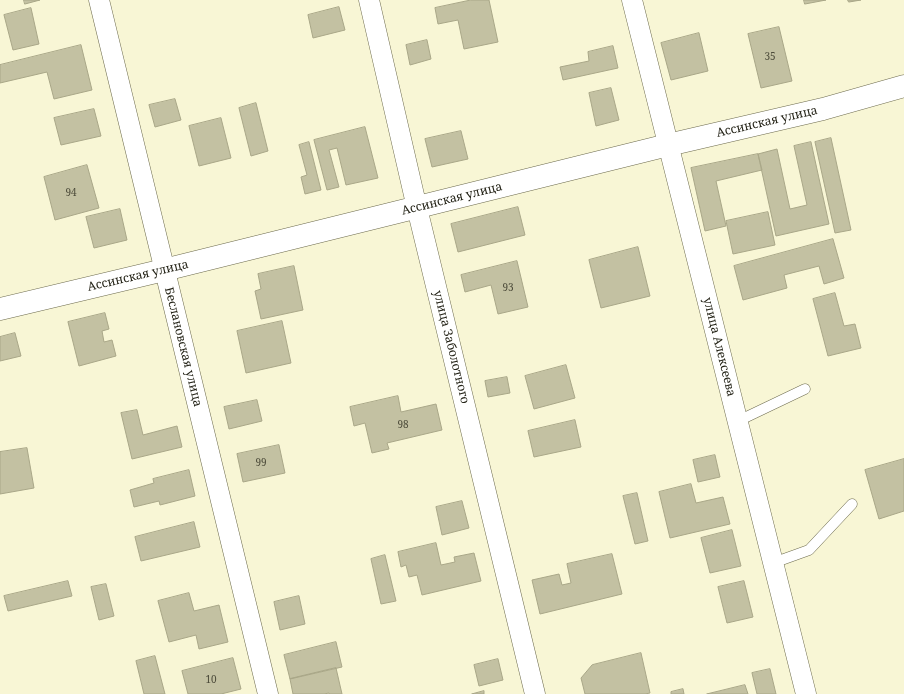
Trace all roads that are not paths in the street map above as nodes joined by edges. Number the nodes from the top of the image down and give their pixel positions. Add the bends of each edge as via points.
1 (99, 0) edge
2 (369, 0) edge
3 (632, 0) edge
4 (904, 86) edge
5 (668, 145) junction
6 (417, 208) junction
7 (164, 270) junction
8 (0, 309) edge
9 (805, 389) dead end
10 (738, 421) junction
11 (852, 504) dead end
12 (773, 563) junction
13 (268, 694) edge
14 (535, 694) edge
15 (806, 694) edge

1 - 7 street, Беслановская улица
2 - 6 street, улица Заболотного
3 - 5 street, улица Алексеева
4 - 5 street, Ассинская улица via 823,109
5 - 6 street, Ассинская улица
5 - 10 street, улица Алексеева
6 - 7 street, Ассинская улица
6 - 14 street, улица Заболотного
7 - 8 street, Ассинская улица
7 - 13 street, Беслановская улица
9 - 10 lane
10 - 12 street, улица Алексеева
11 - 12 lane via 809,550
12 - 15 street, улица Алексеева

